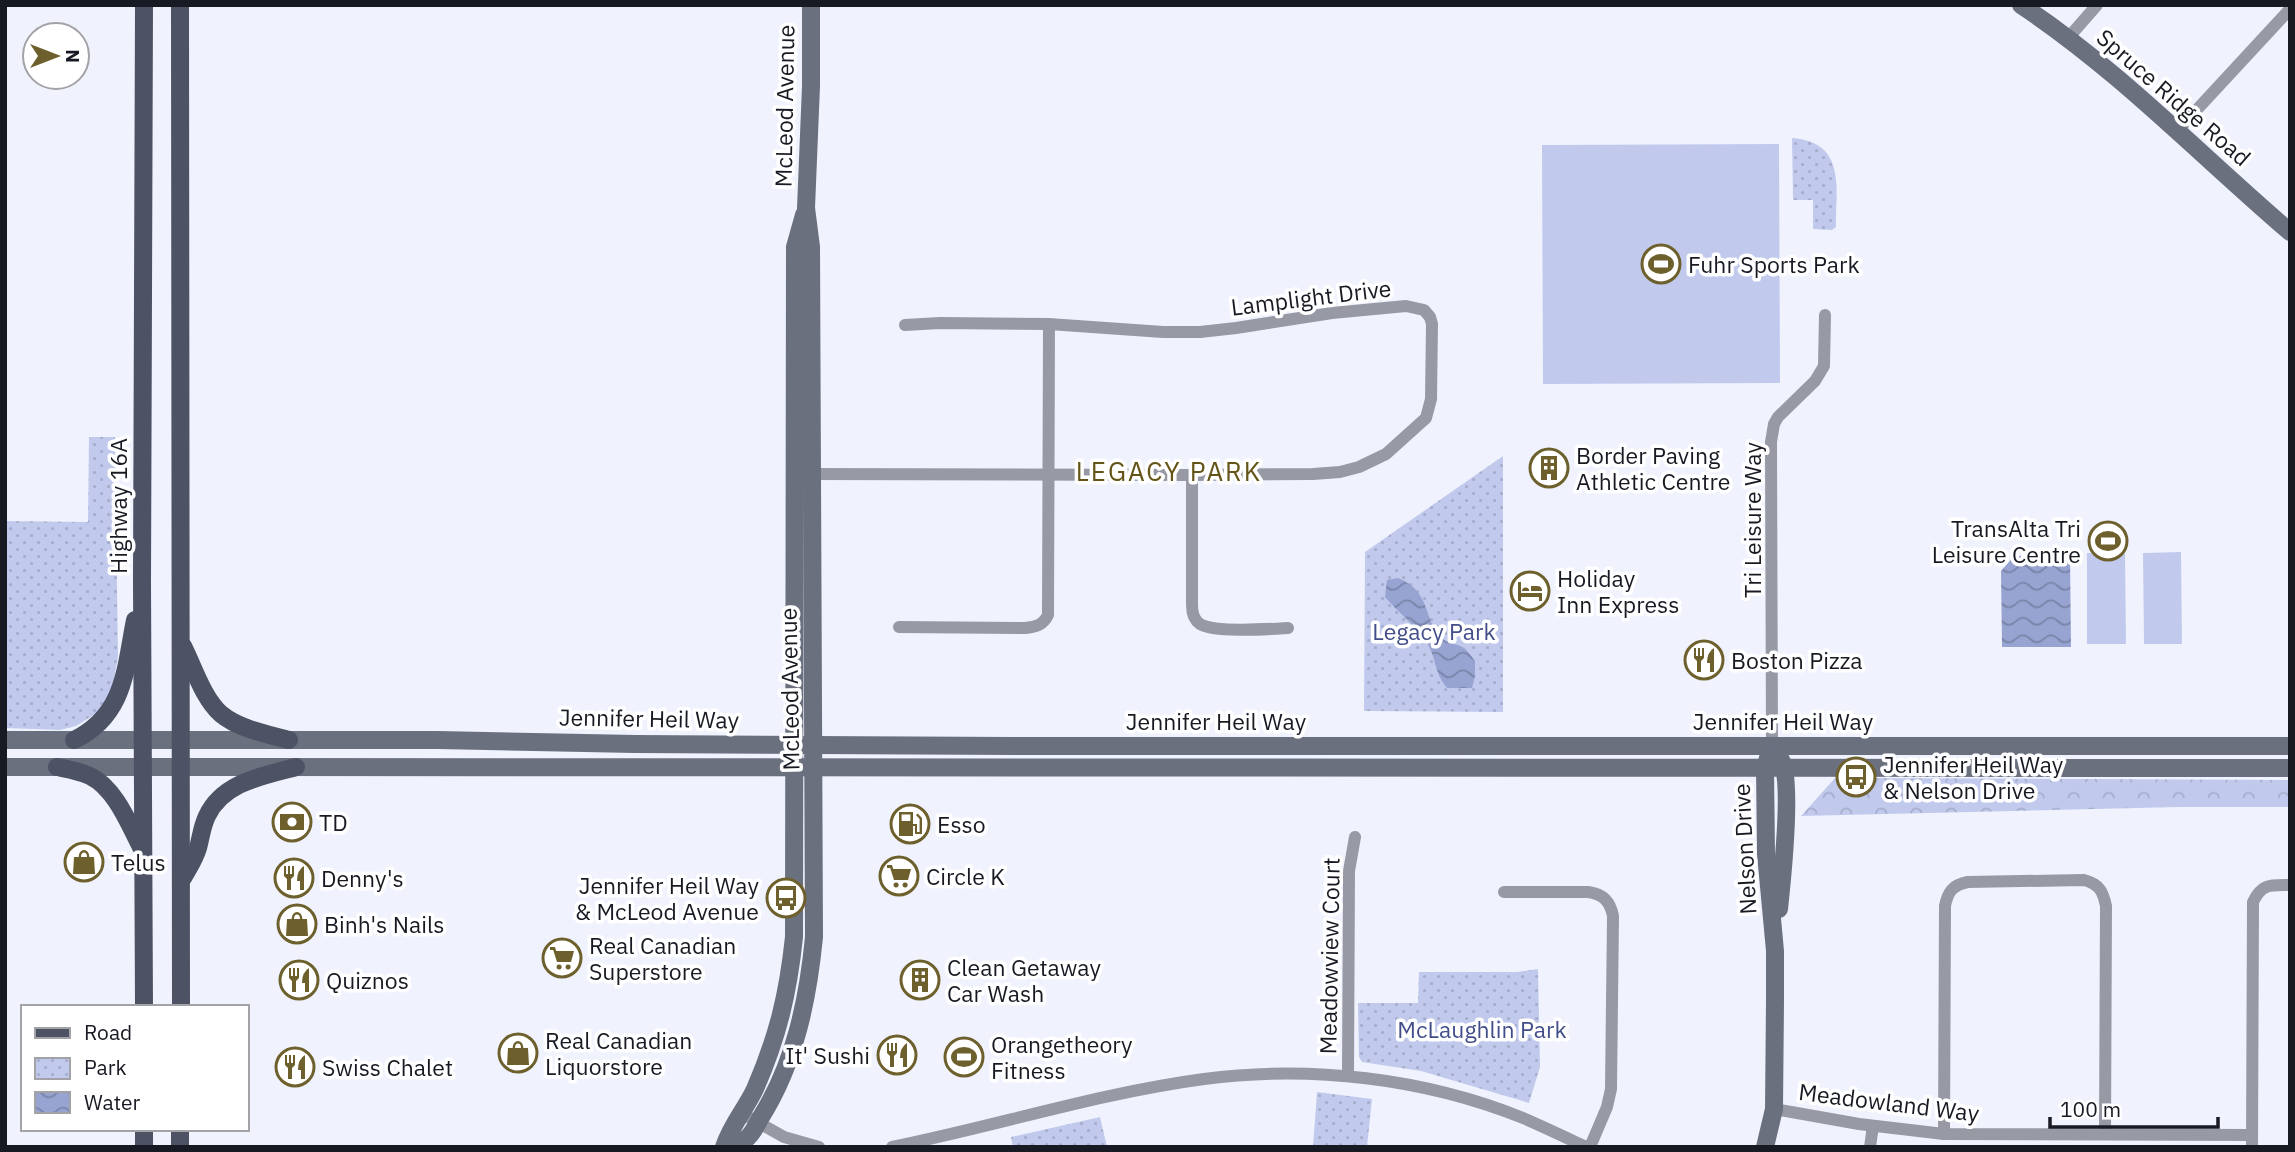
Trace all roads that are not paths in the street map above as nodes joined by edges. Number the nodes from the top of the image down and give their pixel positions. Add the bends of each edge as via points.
1 (144, 5) edge
2 (180, 5) edge
3 (811, 5) edge
4 (2021, 5) edge
5 (2097, 5) edge
6 (2290, 9) edge
7 (2069, 37) junction
8 (2178, 130) junction
9 (2289, 229) edge
10 (1825, 314) dead end
11 (1049, 324) junction
12 (905, 325) dead end
13 (803, 474) junction
14 (1050, 475) junction
15 (1192, 475) junction
16 (142, 583) junction
17 (900, 627) dead end
18 (1288, 628) dead end
19 (181, 643) junction
20 (5, 740) edge
21 (74, 740) junction
22 (142, 740) junction
23 (181, 740) junction
24 (289, 740) junction
25 (804, 745) junction
26 (1772, 745) junction
27 (2290, 746) edge
28 (5, 767) edge
29 (57, 767) junction
30 (143, 767) junction
31 (296, 767) junction
32 (793, 767) junction
33 (815, 767) junction
34 (1785, 767) junction
35 (181, 768) junction
36 (1765, 768) junction
37 (2290, 768) edge
38 (1354, 837) dead end
39 (144, 853) junction
40 (181, 881) junction
41 (2290, 885) edge
42 (1504, 892) dead end
43 (1775, 951) junction
44 (144, 1005) edge
45 (181, 1005) edge
46 (1348, 1076) junction
47 (1774, 1109) junction
48 (741, 1113) junction
49 (757, 1124) junction
50 (1873, 1126) junction
51 (1944, 1134) junction
52 (2105, 1134) junction
53 (2252, 1141) edge
54 (724, 1147) edge
55 (732, 1147) edge
56 (820, 1147) edge
57 (892, 1147) edge
58 (1588, 1147) edge
59 (1765, 1147) edge
60 (1870, 1147) edge

1 - 16 main road, Highway 16A
2 - 19 main road
3 - 13 main road, McLeod Avenue via 806,208 795,247
4 - 7 main road, Spruce Ridge Road
5 - 7 street
6 - 8 street
7 - 8 main road, Spruce Ridge Road
8 - 9 main road, Spruce Ridge Road
10 - 26 street, Tri Leisure Way via 1824,366 1779,416 1771,442
11 - 12 street, Lamplight Drive
11 - 14 street
11 - 15 street, Lamplight Drive via 1200,332 1374,308 1417,307 1430,317 1429,410 1386,454 1340,472
13 - 14 street, Lamplight Drive
13 - 25 main road, McLeod Avenue
14 - 15 street, Lamplight Drive
14 - 17 street via 1049,610 1045,622 1025,628
15 - 18 street via 1192,614 1198,623 1216,629
16 - 21 main road via 116,701 99,725
16 - 22 main road, Highway 16A
19 - 23 main road
19 - 24 main road via 221,714
20 - 21 main road, Jennifer Heil Way
21 - 22 main road, Jennifer Heil Way
22 - 23 main road, Jennifer Heil Way
22 - 30 main road, Highway 16A
23 - 24 main road, Jennifer Heil Way
23 - 35 main road
24 - 25 main road, Jennifer Heil Way
25 - 26 main road, Jennifer Heil Way
25 - 32 main road, McLeod Avenue
25 - 33 main road, McLeod Avenue
26 - 27 main road, Jennifer Heil Way
26 - 34 main road
26 - 36 main road, Nelson Drive
28 - 29 main road, Jennifer Heil Way
29 - 30 main road, Jennifer Heil Way
29 - 39 main road via 90,776 104,787
30 - 35 main road, Jennifer Heil Way
30 - 39 main road, Highway 16A
31 - 32 main road, Jennifer Heil Way
31 - 35 main road, Jennifer Heil Way
31 - 40 main road via 241,782 223,795 208,813 197,852
32 - 33 main road, Jennifer Heil Way
32 - 48 main road, McLeod Avenue via 794,937 789,986 766,1064
33 - 36 main road, Jennifer Heil Way
33 - 49 main road, McLeod Avenue via 810,979 784,1072
34 - 36 main road, Jennifer Heil Way
34 - 37 main road, Jennifer Heil Way
34 - 43 main road, Nelson Drive via 1785,848
35 - 40 main road
36 - 43 main road, Nelson Drive via 1766,854
38 - 46 street, Meadowview Court via 1349,871
39 - 44 main road, Highway 16A
40 - 45 main road
41 - 53 street, Meadowland Way via 2267,886 2253,902
42 - 58 street via 1588,892 1605,898 1611,906 1612,1073 1607,1107
43 - 47 main road, Nelson Drive
46 - 57 street via 1262,1074 1204,1079
46 - 58 street via 1469,1100
47 - 50 street, Meadowland Way
47 - 59 main road, Nelson Drive
48 - 49 street
48 - 54 main road, McLeod Avenue
49 - 55 main road, McLeod Avenue via 747,1139
49 - 56 street
50 - 51 street, Meadowland Way
50 - 60 street
51 - 52 street, Meadowland Way
51 - 52 street via 1947,896 1952,887 1968,882 2084,880 2099,887 2106,906
52 - 53 street, Meadowland Way

